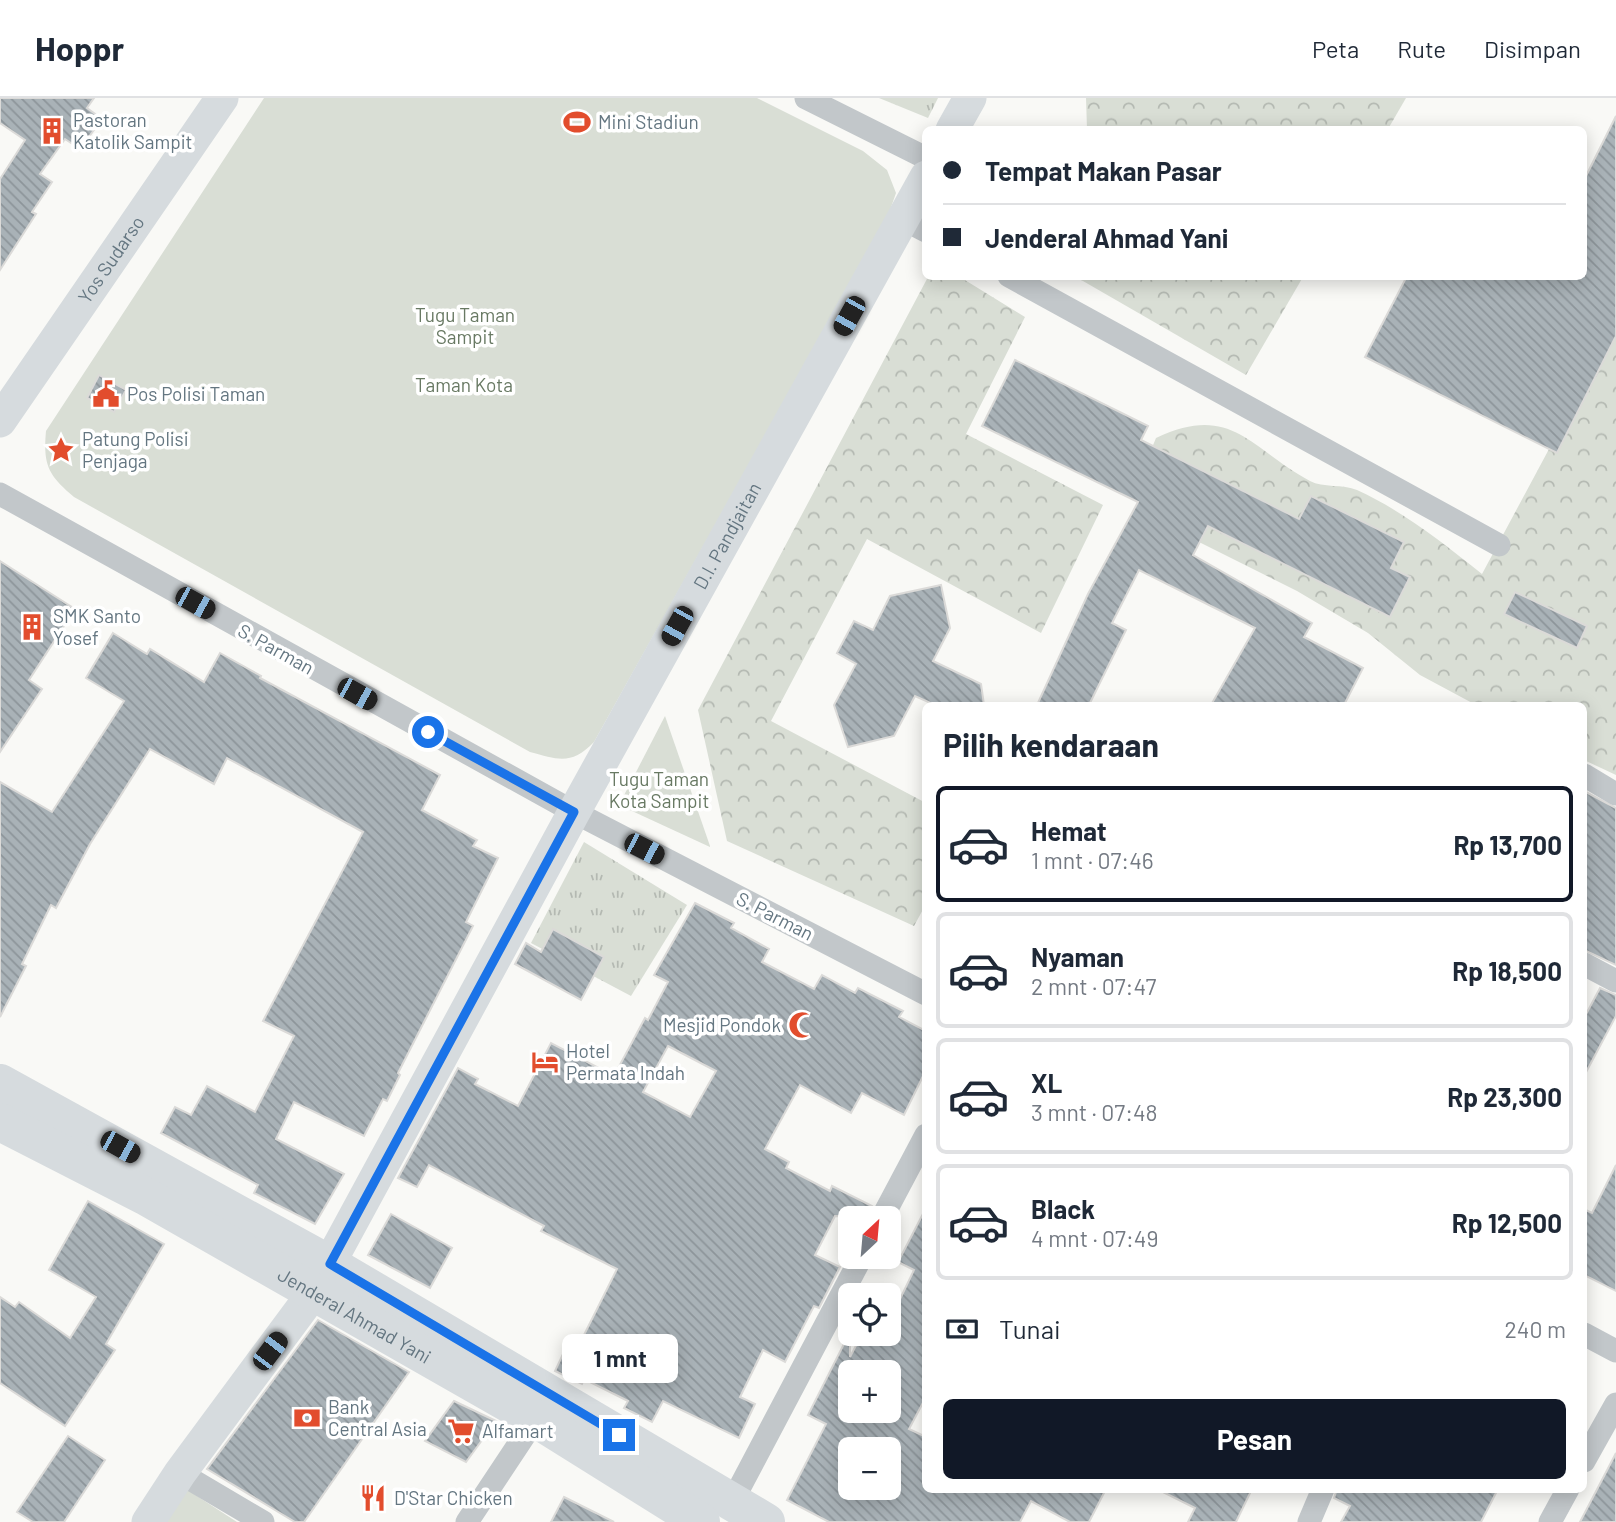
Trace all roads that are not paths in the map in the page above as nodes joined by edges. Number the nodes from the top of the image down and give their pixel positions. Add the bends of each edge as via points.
1 (222, 98) edge
2 (806, 98) edge
3 (970, 98) edge
4 (954, 126) edge
5 (922, 156) edge
6 (922, 193) edge
7 (914, 225) edge
8 (1016, 280) edge
9 (0, 421) edge
10 (0, 494) edge
11 (1499, 545) dead end
12 (1587, 777) edge
13 (1616, 794) edge
14 (574, 812) junction
15 (1587, 966) edge
16 (1616, 981) edge
17 (922, 992) edge
18 (0, 1083) edge
19 (0, 1122) edge
20 (922, 1143) edge
21 (888, 1206) edge
22 (855, 1269) edge
23 (322, 1278) junction
24 (1587, 1336) edge
25 (1616, 1351) edge
26 (1616, 1404) edge
27 (544, 1406) junction
28 (1587, 1456) edge
29 (180, 1473) junction
30 (1321, 1493) edge
31 (1566, 1493) edge
32 (716, 1512) edge
33 (148, 1522) edge
34 (263, 1522) edge
35 (467, 1522) edge
36 (766, 1522) edge
37 (1309, 1522) edge
38 (1550, 1522) edge

1 - 9 street, Yos Sudarso
2 - 5 street
3 - 4 street
6 - 7 street, D.I. Pandjaitan
7 - 14 street, D.I. Pandjaitan
8 - 11 street
10 - 14 street, S. Parman
12 - 13 street
14 - 17 street, S. Parman
14 - 23 street, D.I. Pandjaitan
15 - 16 street
18 - 23 highway, Jenderal Ahmad Yani
19 - 23 highway, Jenderal Ahmad Yani
20 - 21 street
22 - 32 street
23 - 27 highway, Jenderal Ahmad Yani
23 - 29 street, D.I. Pandjaitan
24 - 25 street
26 - 28 street
27 - 32 highway, Jenderal Ahmad Yani
27 - 35 street
29 - 33 street, D.I. Pandjaitan
29 - 34 street
30 - 37 street
31 - 38 street
32 - 36 highway, Jenderal Ahmad Yani

